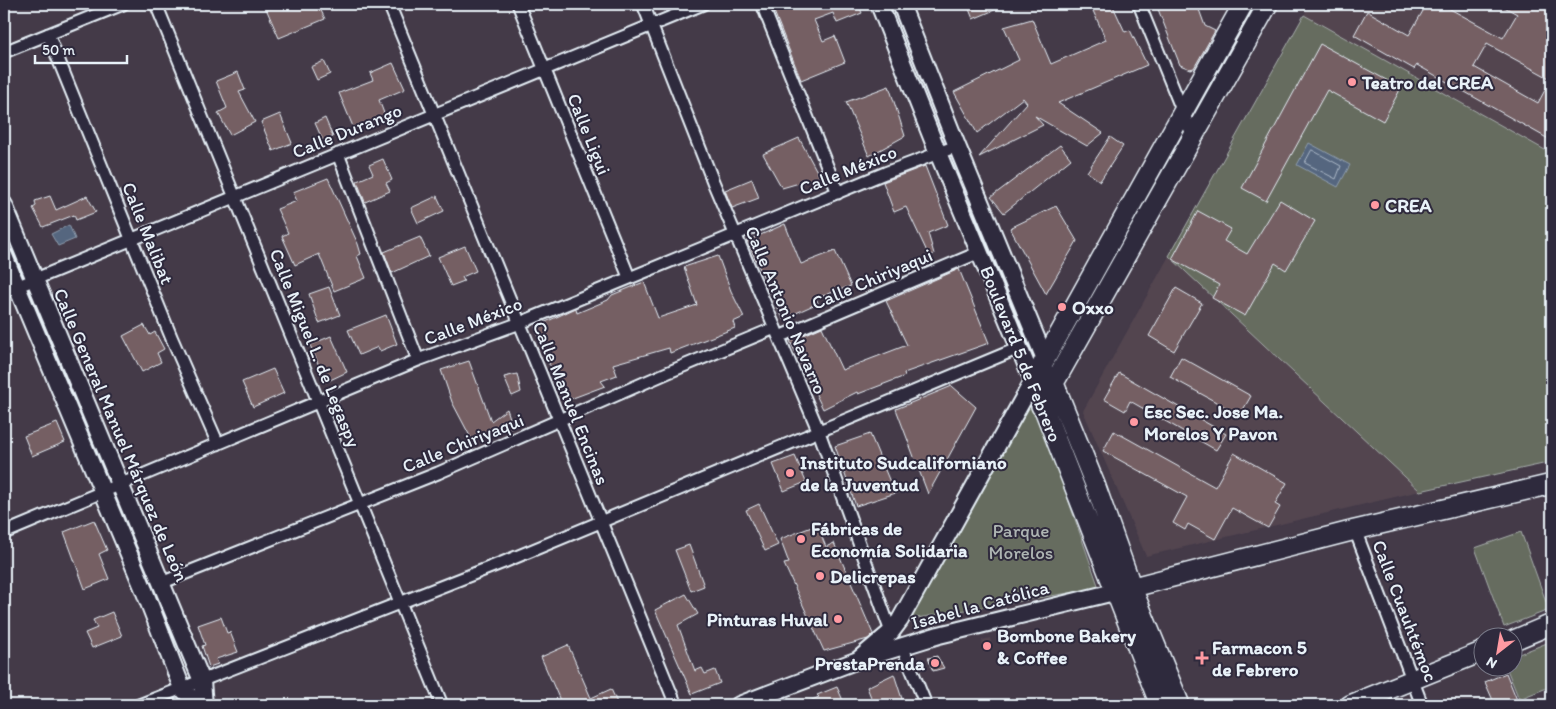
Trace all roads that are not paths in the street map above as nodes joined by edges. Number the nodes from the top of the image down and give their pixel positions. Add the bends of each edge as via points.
1 (123, 4) edge
2 (156, 4) edge
3 (389, 4) edge
4 (518, 4) edge
5 (643, 4) edge
6 (703, 4) edge
7 (762, 4) edge
8 (879, 4) edge
9 (901, 4) edge
10 (1139, 4) edge
11 (1243, 4) edge
12 (1268, 4) edge
13 (652, 25) junction
14 (48, 34) junction
15 (4, 52) edge
16 (543, 70) junction
17 (1182, 111) junction
18 (434, 114) junction
19 (1193, 137) junction
20 (957, 146) junction
21 (938, 153) junction
22 (338, 154) junction
23 (838, 193) junction
24 (234, 197) junction
25 (4, 204) edge
26 (736, 234) junction
27 (132, 239) junction
28 (980, 252) junction
29 (4, 256) edge
30 (629, 276) junction
31 (34, 279) junction
32 (10, 289) edge
33 (520, 323) junction
34 (777, 333) junction
35 (1019, 348) junction
36 (1045, 359) junction
37 (418, 360) junction
38 (1033, 381) junction
39 (1054, 383) junction
40 (318, 403) junction
41 (1041, 406) junction
42 (559, 420) junction
43 (819, 432) junction
44 (218, 444) junction
45 (1552, 484) edge
46 (120, 486) junction
47 (103, 494) junction
48 (360, 503) junction
49 (601, 522) junction
50 (1355, 530) junction
51 (4, 533) edge
52 (162, 583) junction
53 (1123, 590) junction
54 (400, 602) junction
55 (1552, 624) edge
56 (891, 632) junction
57 (1524, 636) edge
58 (902, 646) junction
59 (1474, 655) edge
60 (858, 660) junction
61 (1412, 680) junction
62 (202, 681) junction
63 (182, 688) junction
64 (139, 705) edge
65 (197, 705) edge
66 (204, 705) edge
67 (442, 705) edge
68 (676, 705) edge
69 (739, 705) edge
70 (926, 705) edge
71 (1160, 705) edge
72 (1180, 705) edge
73 (1350, 705) edge
74 (1422, 705) edge

1 - 14 street
2 - 24 street, Calle Miguel L. de Legaspy
3 - 18 street, Calle Manuel Encinas
4 - 16 street, Calle Ligui
5 - 13 street, Calle Antonio Navarro
6 - 13 street, Calle Durango
7 - 23 street
8 - 21 street, Boulevard 5 de Febrero
9 - 20 street, Boulevard 5 de Febrero
10 - 17 street
11 - 17 main road
12 - 19 main road
13 - 16 street, Calle Durango
13 - 26 street, Calle Antonio Navarro
14 - 15 street
14 - 27 street, Calle Malibat
16 - 18 street, Calle Durango
16 - 30 street, Calle Ligui
17 - 19 street
17 - 36 main road
18 - 22 street, Calle Durango
18 - 33 street, Calle Manuel Encinas
19 - 39 main road
20 - 21 street, Calle México
20 - 36 street, Boulevard 5 de Febrero
21 - 23 street, Calle México
21 - 28 street, Boulevard 5 de Febrero
22 - 24 street, Calle Durango
22 - 37 street
23 - 26 street, Calle México
24 - 27 street, Calle Durango
24 - 40 street, Calle Miguel L. de Legaspy
25 - 31 street, Calle General Manuel Márquez de León
26 - 30 street, Calle México
26 - 34 street, Calle Antonio Navarro
27 - 31 street, Calle Durango
27 - 44 street, Calle Malibat
28 - 34 street, Calle Chiriyaqui
28 - 35 street, Boulevard 5 de Febrero
29 - 32 street, Calle General Manuel Márquez de León
30 - 33 street, Calle México
31 - 32 street, Calle Durango
31 - 46 street, Calle General Manuel Márquez de León
32 - 47 street, Calle General Manuel Márquez de León
33 - 37 street, Calle México
33 - 42 street, Calle Manuel Encinas
34 - 42 street, Calle Chiriyaqui
34 - 43 street, Calle Antonio Navarro
35 - 38 street, Boulevard 5 de Febrero
35 - 43 street
36 - 38 main road
36 - 39 main road, Boulevard 5 de Febrero
37 - 40 street, Calle México
38 - 41 main road, Boulevard 5 de Febrero
38 - 56 street
39 - 41 main road
39 - 53 main road, Boulevard 5 de Febrero via 1096,487
40 - 44 street, Calle México
40 - 48 street, Calle Miguel L. de Legaspy
41 - 53 main road, Boulevard 5 de Febrero
42 - 48 street, Calle Chiriyaqui
42 - 49 street, Calle Manuel Encinas
43 - 49 street
43 - 56 street, Calle Antonio Navarro
44 - 46 street, Calle México
45 - 50 main road
46 - 47 street, Calle México
46 - 52 street, Calle General Manuel Márquez de León
47 - 51 street, Calle México
47 - 63 street, Calle General Manuel Márquez de León
48 - 52 street, Calle Chiriyaqui
48 - 54 street, Calle Miguel L. de Legaspy
49 - 54 street
49 - 68 street, Calle Manuel Encinas
50 - 53 main road
50 - 61 street, Calle Cuauhtémoc
52 - 62 street, Calle General Manuel Márquez de León
53 - 58 street, Isabel la Católica via 1002,618
53 - 71 main road, Boulevard 5 de Febrero
53 - 72 main road
54 - 62 street
54 - 67 street, Calle Miguel L. de Legaspy
55 - 57 main road
56 - 60 street
58 - 60 street, Isabel la Católica
58 - 70 street
59 - 61 main road
60 - 69 street, Isabel la Católica
61 - 73 main road
61 - 74 street, Calle Cuauhtémoc
62 - 63 street
62 - 66 street, Calle General Manuel Márquez de León
63 - 64 street
63 - 65 street

